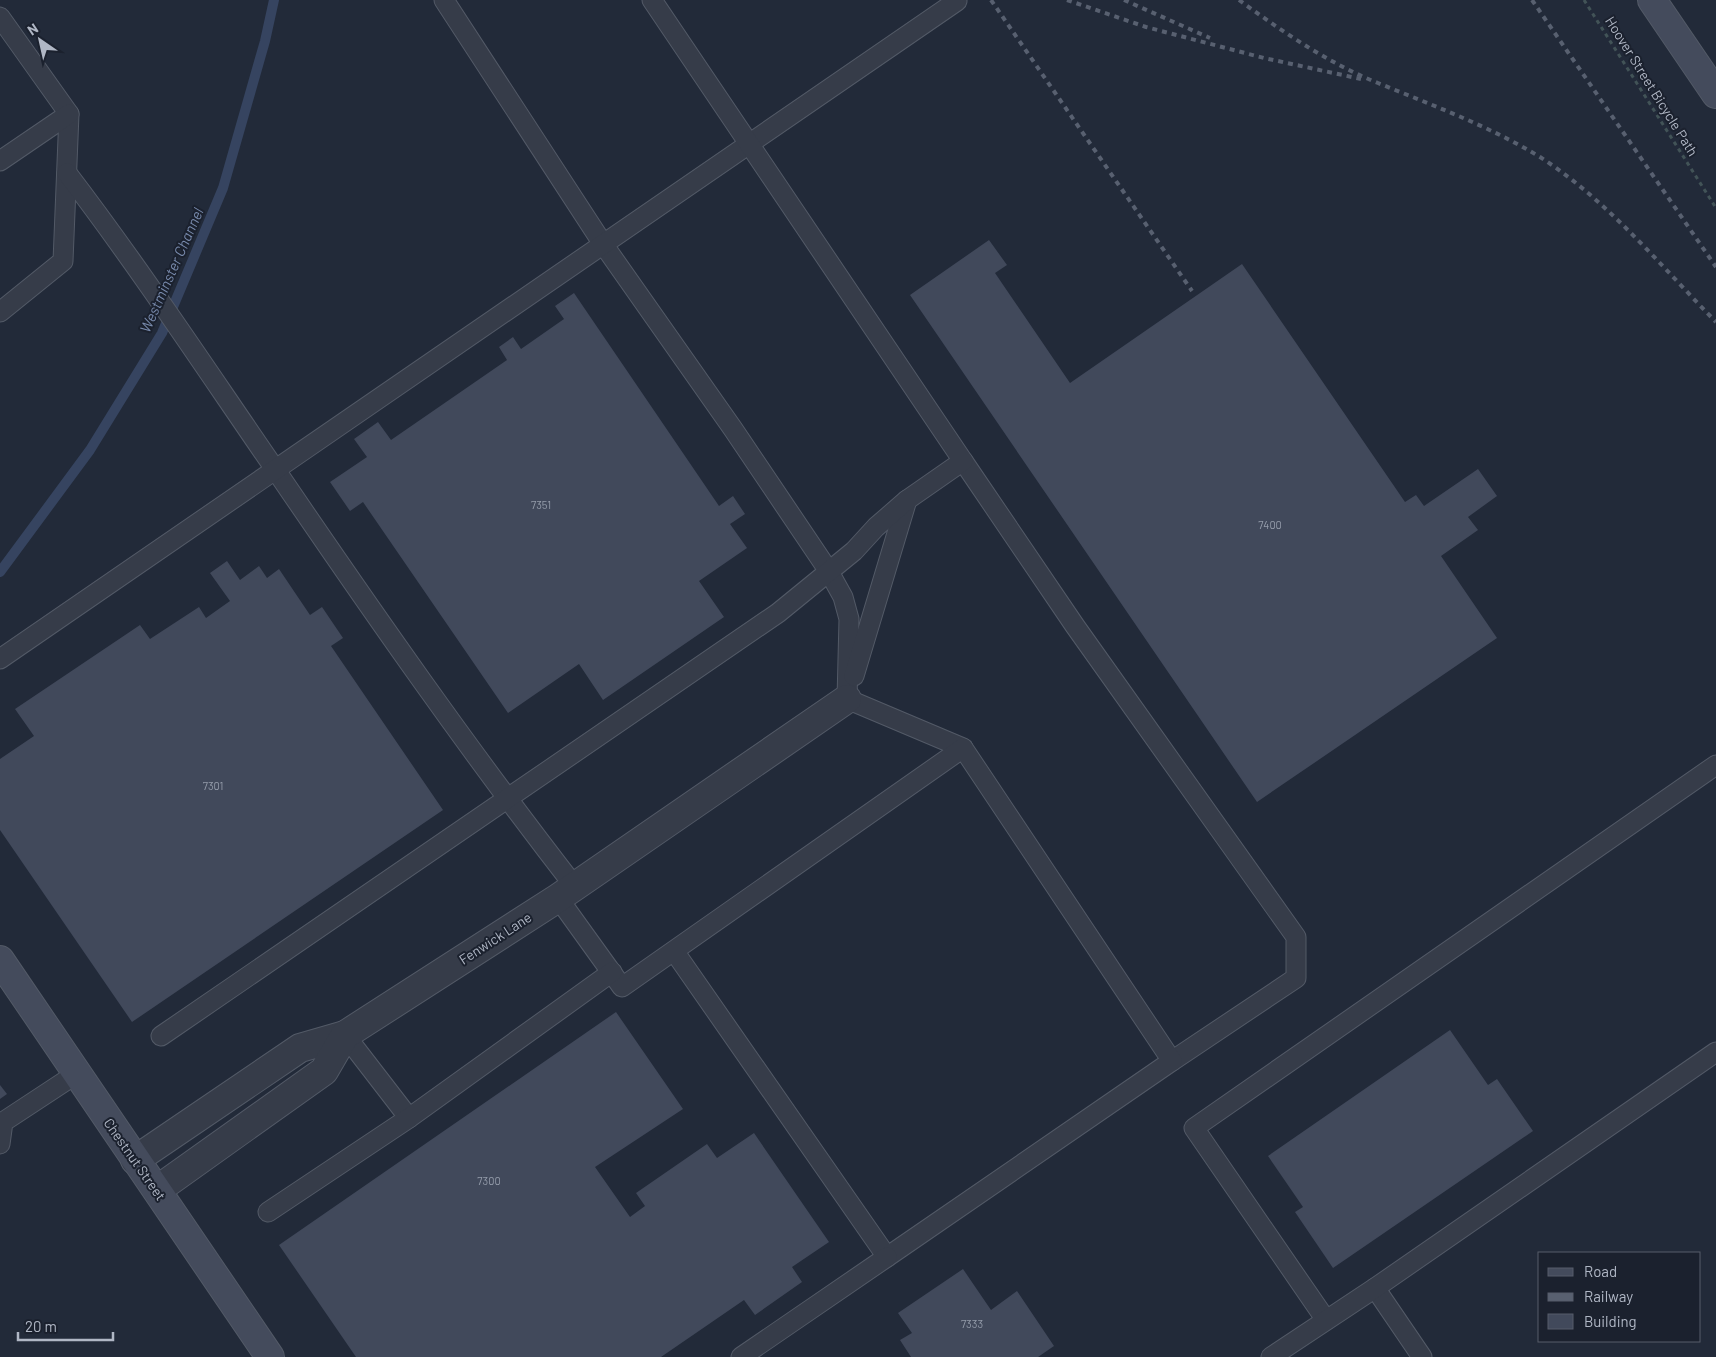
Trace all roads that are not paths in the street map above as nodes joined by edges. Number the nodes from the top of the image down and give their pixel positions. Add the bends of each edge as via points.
1 (444, 0) edge
2 (652, 0) edge
3 (1652, 0) edge
4 (957, 1) edge
5 (0, 17) edge
6 (1716, 94) edge
7 (69, 114) junction
8 (748, 144) junction
9 (0, 162) edge
10 (67, 173) junction
11 (603, 244) junction
12 (0, 312) edge
13 (963, 461) junction
14 (275, 470) junction
15 (907, 500) junction
16 (828, 570) junction
17 (0, 659) edge
18 (847, 699) junction
19 (963, 748) junction
20 (1716, 765) edge
21 (508, 798) junction
22 (567, 892) junction
23 (674, 951) junction
24 (0, 960) edge
25 (612, 972) junction
26 (345, 1035) junction
27 (161, 1036) dead end
28 (1716, 1052) edge
29 (1172, 1061) junction
30 (76, 1074) junction
31 (409, 1118) junction
32 (0, 1144) edge
33 (135, 1160) junction
34 (157, 1190) junction
35 (268, 1212) dead end
36 (887, 1257) junction
37 (1375, 1288) junction
38 (1326, 1320) junction
39 (270, 1357) edge
40 (742, 1357) edge
41 (1271, 1357) edge
42 (1422, 1357) edge

1 - 11 lane
2 - 8 lane
3 - 6 street
4 - 8 lane
5 - 7 lane
7 - 9 lane
7 - 10 lane
8 - 11 lane
8 - 13 lane
10 - 12 lane via 63,261
10 - 14 lane
11 - 14 lane
11 - 16 lane
13 - 15 lane
13 - 29 lane via 1075,626 1296,937 1296,978
14 - 17 lane
14 - 21 lane via 418,677
15 - 16 lane via 854,551
15 - 18 lane
16 - 18 lane via 843,597 849,619
16 - 21 lane via 778,613
18 - 19 lane
18 - 22 street, Fenwick Lane
19 - 23 lane
19 - 29 lane
20 - 38 lane via 1194,1128
21 - 22 lane
21 - 27 lane
22 - 25 lane
22 - 26 street, Fenwick Lane
23 - 25 lane via 622,987
23 - 36 lane
24 - 30 street, Chestnut Street
25 - 31 lane
26 - 31 lane
26 - 33 street via 300,1048
26 - 34 street, Fenwick Lane via 324,1071
28 - 37 lane
29 - 36 lane
30 - 32 lane via 3,1122
30 - 33 street, Chestnut Street
31 - 35 lane
33 - 34 street, Chestnut Street
34 - 39 street, Chestnut Street
36 - 40 lane
37 - 38 lane
37 - 42 lane
38 - 41 lane

